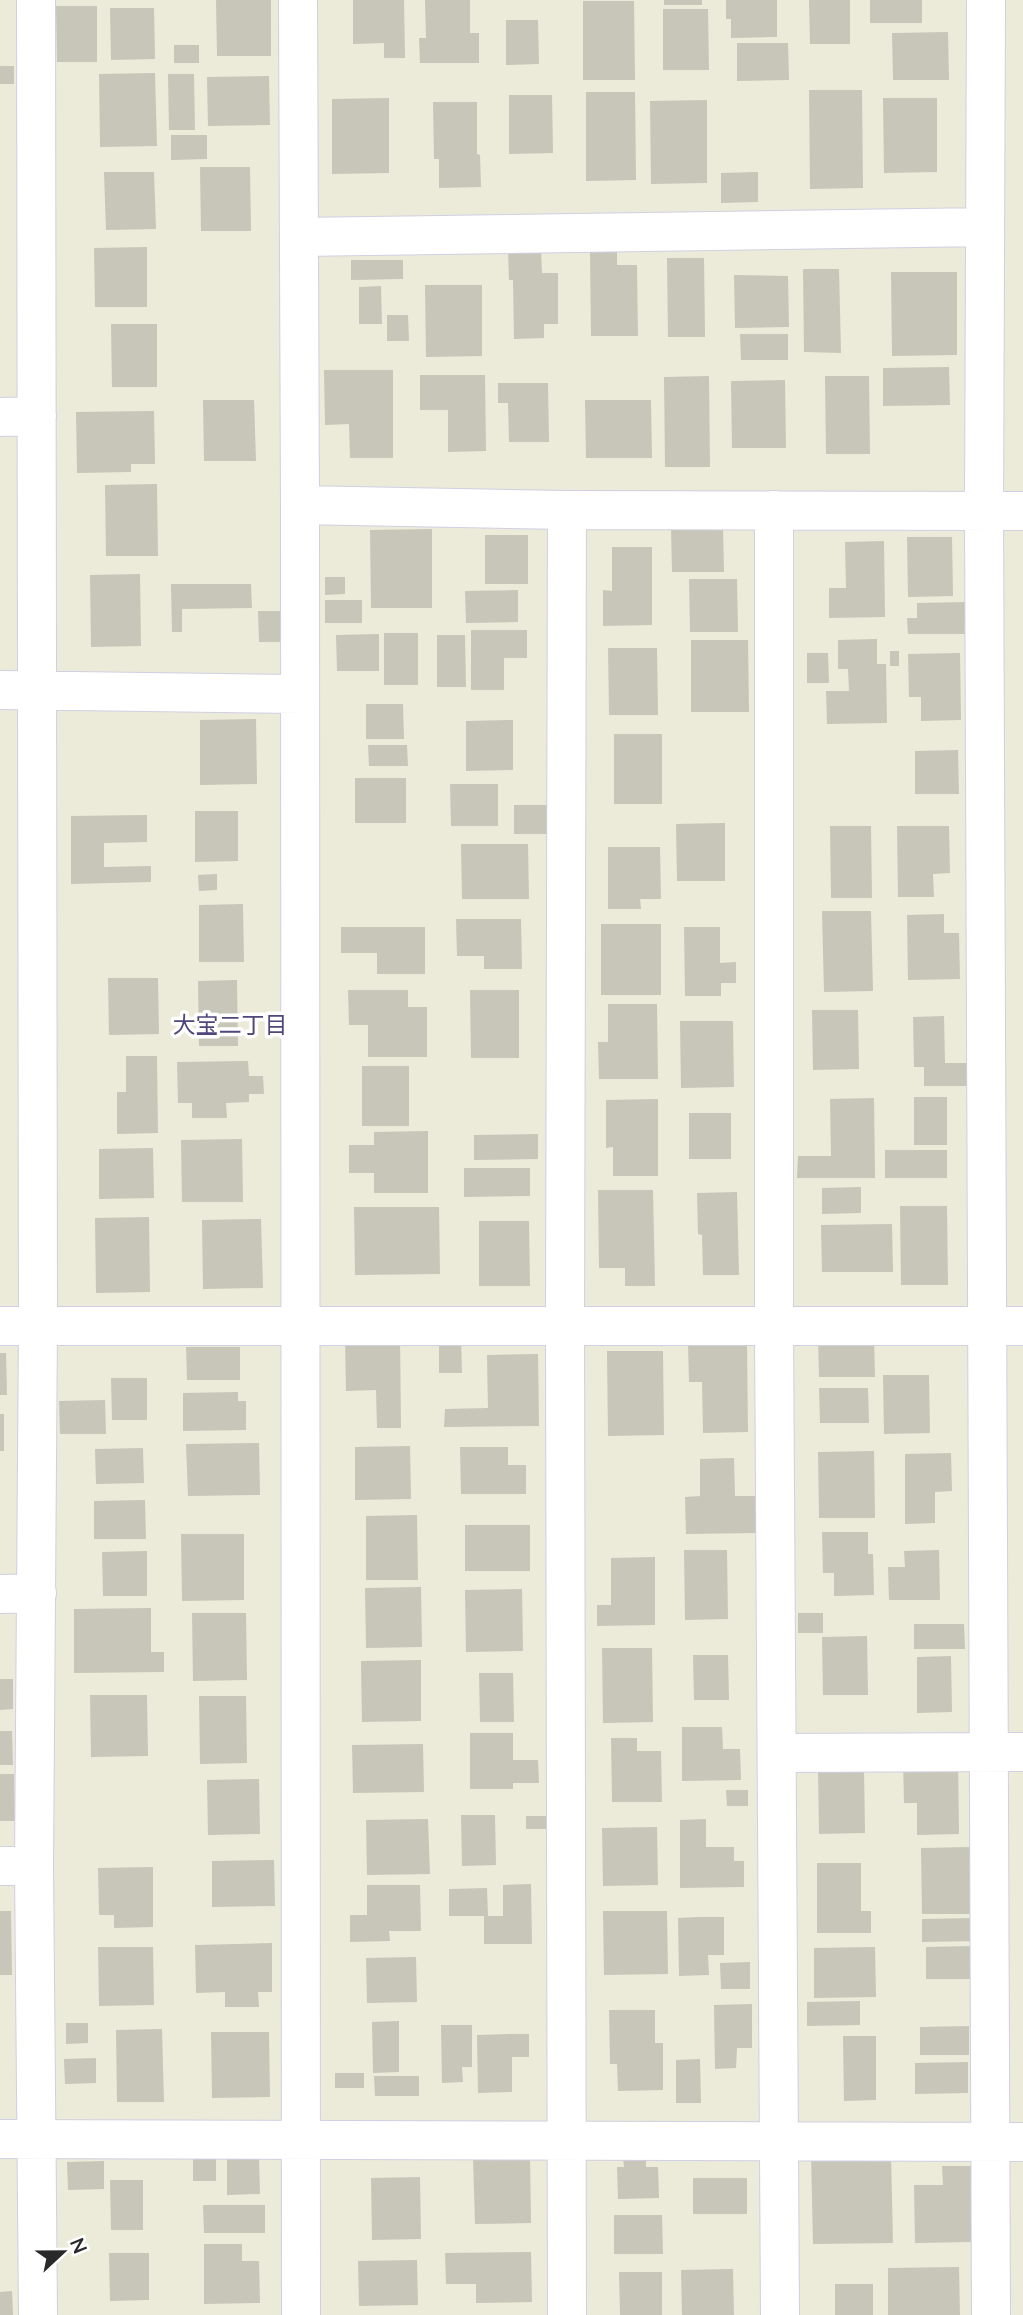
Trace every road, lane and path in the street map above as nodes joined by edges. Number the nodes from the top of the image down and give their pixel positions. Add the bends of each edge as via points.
1 (36, 0) edge
2 (298, 0) edge
3 (986, 0) edge
4 (985, 227) junction
5 (299, 237) junction
6 (18, 417) edge
7 (300, 505) junction
8 (568, 510) junction
9 (774, 510) junction
10 (984, 511) junction
11 (1023, 511) edge
12 (18, 689) edge
13 (300, 694) junction
14 (300, 1325) junction
15 (565, 1325) junction
16 (0, 1326) edge
17 (38, 1326) junction
18 (1004, 1326) edge
19 (774, 1327) junction
20 (18, 1594) edge
21 (1005, 1752) edge
22 (777, 1753) junction
23 (17, 1866) edge
24 (18, 2139) edge
25 (301, 2139) junction
26 (567, 2140) junction
27 (780, 2142) junction
28 (1006, 2142) edge
29 (38, 2315) edge
30 (301, 2315) edge
31 (567, 2315) edge
32 (780, 2315) edge
33 (991, 2315) edge

1 - 6 street
2 - 5 street
3 - 4 street
4 - 5 street
4 - 10 street
5 - 7 street
6 - 12 street
7 - 8 street
7 - 13 street
8 - 9 street
8 - 15 street
9 - 10 street
9 - 19 street
10 - 11 street
10 - 18 street
12 - 13 street
12 - 17 street
13 - 14 street
14 - 15 street
14 - 17 street
14 - 25 street
15 - 19 street
15 - 26 street
16 - 17 street
17 - 20 street
18 - 19 street
18 - 21 street
19 - 22 street
20 - 23 street
21 - 22 street
21 - 28 street
22 - 27 street
23 - 24 street
24 - 25 street
24 - 29 street
25 - 26 street
25 - 30 street
26 - 27 street
26 - 31 street
27 - 28 street
27 - 32 street
28 - 33 street

